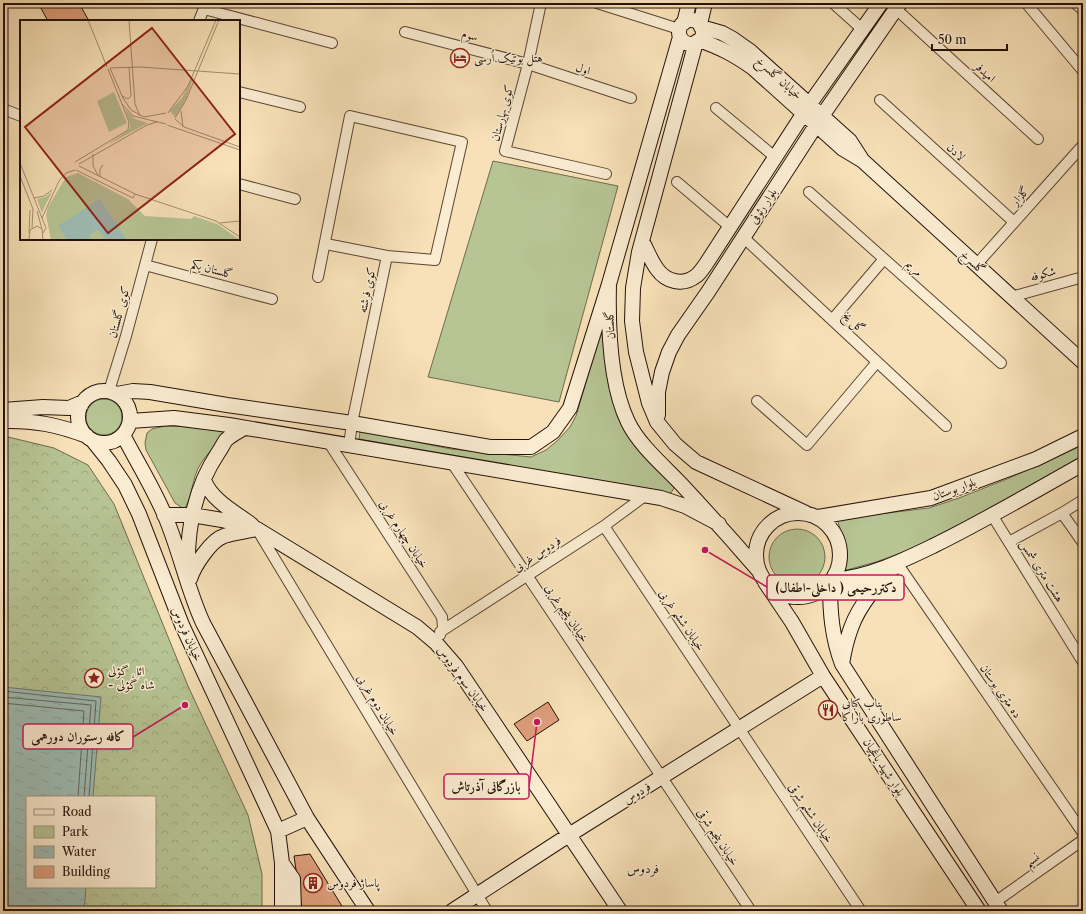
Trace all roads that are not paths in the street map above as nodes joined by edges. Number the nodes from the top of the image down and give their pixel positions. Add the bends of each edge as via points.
1 (541, 3) edge
2 (597, 3) edge
3 (689, 3) edge
4 (705, 3) edge
5 (833, 3) edge
6 (881, 3) edge
7 (1026, 3) edge
8 (1075, 3) edge
9 (205, 6) edge
10 (898, 6) edge
11 (1083, 10) edge
12 (199, 20) edge
13 (681, 29) junction
14 (862, 29) junction
15 (405, 32) dead end
16 (699, 34) junction
17 (332, 43) dead end
18 (528, 64) junction
19 (1083, 71) edge
20 (240, 92) edge
21 (631, 98) dead end
22 (880, 100) dead end
23 (300, 107) dead end
24 (716, 108) dead end
25 (3, 109) edge
26 (806, 110) junction
27 (20, 116) edge
28 (819, 121) junction
29 (1038, 139) dead end
30 (847, 145) joint
31 (1083, 145) edge
32 (775, 157) junction
33 (606, 174) dead end
34 (677, 182) dead end
35 (240, 184) edge
36 (809, 192) dead end
37 (295, 199) dead end
38 (1014, 222) junction
39 (730, 227) junction
40 (744, 237) junction
41 (152, 240) edge
42 (642, 241) junction
43 (326, 244) junction
44 (387, 256) junction
45 (884, 259) junction
46 (145, 265) junction
47 (976, 265) junction
48 (318, 277) dead end
49 (1083, 277) edge
50 (609, 284) junction
51 (1011, 297) junction
52 (272, 299) dead end
53 (832, 320) junction
54 (877, 362) junction
55 (1083, 362) edge
56 (1001, 363) dead end
57 (113, 393) junction
58 (757, 400) dead end
59 (83, 402) junction
60 (3, 410) edge
61 (3, 421) edge
62 (130, 421) junction
63 (658, 422) junction
64 (352, 423) junction
65 (946, 426) dead end
66 (244, 428) junction
67 (123, 435) junction
68 (1083, 436) edge
69 (90, 438) junction
70 (329, 443) junction
71 (349, 446) junction
72 (452, 463) junction
73 (1083, 464) edge
74 (204, 480) junction
75 (646, 495) junction
76 (1083, 500) edge
77 (1062, 513) junction
78 (164, 515) junction
79 (192, 515) junction
80 (812, 515) junction
81 (992, 515) junction
82 (718, 524) junction
83 (604, 526) junction
84 (257, 529) junction
85 (1009, 542) junction
86 (1083, 543) edge
87 (898, 563) junction
88 (527, 576) junction
89 (762, 576) junction
90 (832, 582) junction
91 (188, 585) junction
92 (438, 638) junction
93 (1083, 662) edge
94 (842, 664) junction
95 (823, 676) junction
96 (739, 729) junction
97 (662, 777) junction
98 (921, 788) junction
99 (904, 798) junction
100 (307, 818) junction
101 (278, 831) junction
102 (1083, 834) edge
103 (569, 835) junction
104 (282, 863) junction
105 (476, 895) junction
106 (998, 906) edge
107 (282, 911) edge
108 (294, 911) edge
109 (368, 911) edge
110 (452, 911) edge
111 (487, 911) edge
112 (620, 911) edge
113 (751, 911) edge
114 (861, 911) edge
115 (979, 911) edge

1 - 18 street, کوی بهارستان
2 - 13 street
3 - 13 main road, گلستان
4 - 16 main road, گلستان
5 - 14 street
6 - 14 main road, بلوار رئوفی
7 - 19 street
8 - 11 street
9 - 12 street
9 - 17 street
10 - 28 main road, بلوار رئوفی
10 - 29 street, امیدفر
13 - 16 main road via 691,20 694,21
13 - 16 main road via 685,42 688,43
13 - 50 main road, گلستان
14 - 26 main road, بلوار رئوفی
15 - 18 street, سوم
16 - 26 main road, خیابان گلسرخ via 722,33 750,51
16 - 42 main road, گلستان
18 - 21 street, اول
18 - 33 street, کوی بهارستان via 505,151
20 - 23 street
22 - 38 street, لادن
24 - 32 street
25 - 27 street
26 - 28 main road, خیابان گلسرخ
26 - 32 main road, بلوار رئوفی
28 - 30 main road, خیابان گلسرخ
28 - 40 main road, بلوار رئوفی
30 - 47 main road, گلسرخ
31 - 38 street, گلزار
32 - 39 main road, بلوار رئوفی
34 - 39 street
35 - 37 street
36 - 45 street, مریم
38 - 47 street, گلزار
39 - 40 main road
39 - 42 main road, بلوار رئوفی via 696,276 685,282 675,282 665,277 657,269
40 - 53 street, گل یخ
40 - 63 main road, بلوار رئوفی via 669,352 658,392
41 - 46 street, کوی گلستان
42 - 63 main road, گلستان via 633,288 632,321 636,352 649,403
43 - 44 street
43 - 44 street, کوی فرشته via 350,116 462,142 435,260
43 - 48 street
44 - 64 street, کوی فرشته
45 - 53 street
45 - 56 street, مریم
46 - 52 street, گلستان یکم
46 - 57 street, کوی گلستان
47 - 51 main road, گلسرخ
49 - 51 street, شکوفه
50 - 64 main road via 570,408 553,432 531,447 490,447
50 - 82 main road, گلستان via 608,314 618,394 628,423 642,443
51 - 55 main road, گلسرخ
53 - 54 street, گل یخ
54 - 58 street via 807,445
54 - 65 street, گل یخ
57 - 59 main road via 94,392
57 - 62 main road via 124,399 128,406
57 - 64 main road via 150,392
59 - 60 main road via 69,408
59 - 69 main road via 79,408 79,424
61 - 69 main road via 24,420 43,423
62 - 66 main road via 174,418
62 - 67 main road
63 - 80 main road, گلستان via 675,444 696,462
64 - 71 street, کوی فرشته
66 - 70 main road
66 - 74 main road via 227,440 212,461
67 - 69 main road via 109,443 101,443
67 - 78 main road, خیابان فردوس
68 - 80 main road, بلوار بوستان via 1036,459 931,498
69 - 101 main road, خیابان فردوس via 125,485 139,514 182,625
70 - 71 main road
70 - 92 street, خیابان چهارم غربی via 442,617 443,627
71 - 72 main road
72 - 75 main road
72 - 88 street, خیابان پنجم غربی
73 - 81 main road
74 - 79 main road
74 - 84 main road via 207,489 220,502
75 - 82 main road via 685,506
75 - 83 street, فردوس غربی
76 - 77 street
77 - 85 street
77 - 86 street
78 - 79 main road, خیابان سوم فردوس
78 - 91 main road, خیابان فردوس
79 - 84 main road, خیابان سوم فردوس
79 - 91 main road via 188,546
80 - 89 main road via 792,513 780,516 769,524 761,534 757,546 756,559
80 - 90 main road via 828,524 840,545 839,569
81 - 85 street, هشت متری شمس
81 - 87 main road
82 - 89 main road, گلستان
83 - 88 street, فردوس غربی
83 - 96 street, خیابان ششم غربی
84 - 91 main road via 223,536 201,557
84 - 92 main road, خیابان سوم فردوس
84 - 105 street, خیابان دوم غربی
85 - 93 street, هشت متری شمس
87 - 90 main road via 850,579
87 - 94 main road via 880,582 861,609 849,633
87 - 102 street, ده متری بوستان
88 - 92 street, فردوس غربی
88 - 97 street, خیابان پنجم غربی
89 - 90 main road via 774,590 785,596 797,598 809,597 820,592
89 - 95 main road, بلوار شهید یاغچیان
90 - 94 main road, بلوار شهید یاغچیان via 830,616 835,646
91 - 100 main road, خیابان فردوس via 203,622
92 - 103 main road, خیابان سوم فردوس
94 - 98 main road, بلوار شهید یاغچیان
95 - 96 main road, فردوس
95 - 99 main road, بلوار شهید یاغچیان
96 - 97 main road, فردوس
96 - 114 street, خیابان ششم شرقی
97 - 103 main road, فردوس
97 - 113 street, خیابان پنجم شرقی
98 - 99 main road
98 - 106 main road, بلوار شهید یاغچیان
99 - 115 main road, بلوار شهید یاغچیان
100 - 101 main road
100 - 109 main road, خیابان فردوس
101 - 104 main road, خیابان فردوس
102 - 106 street, نسیم
103 - 105 main road, فردوس
103 - 112 main road, خیابان سوم فردوس
104 - 107 main road, خیابان فردوس
104 - 108 main road via 293,878
105 - 110 main road, فردوس
105 - 111 street, خیابان دوم غربی

